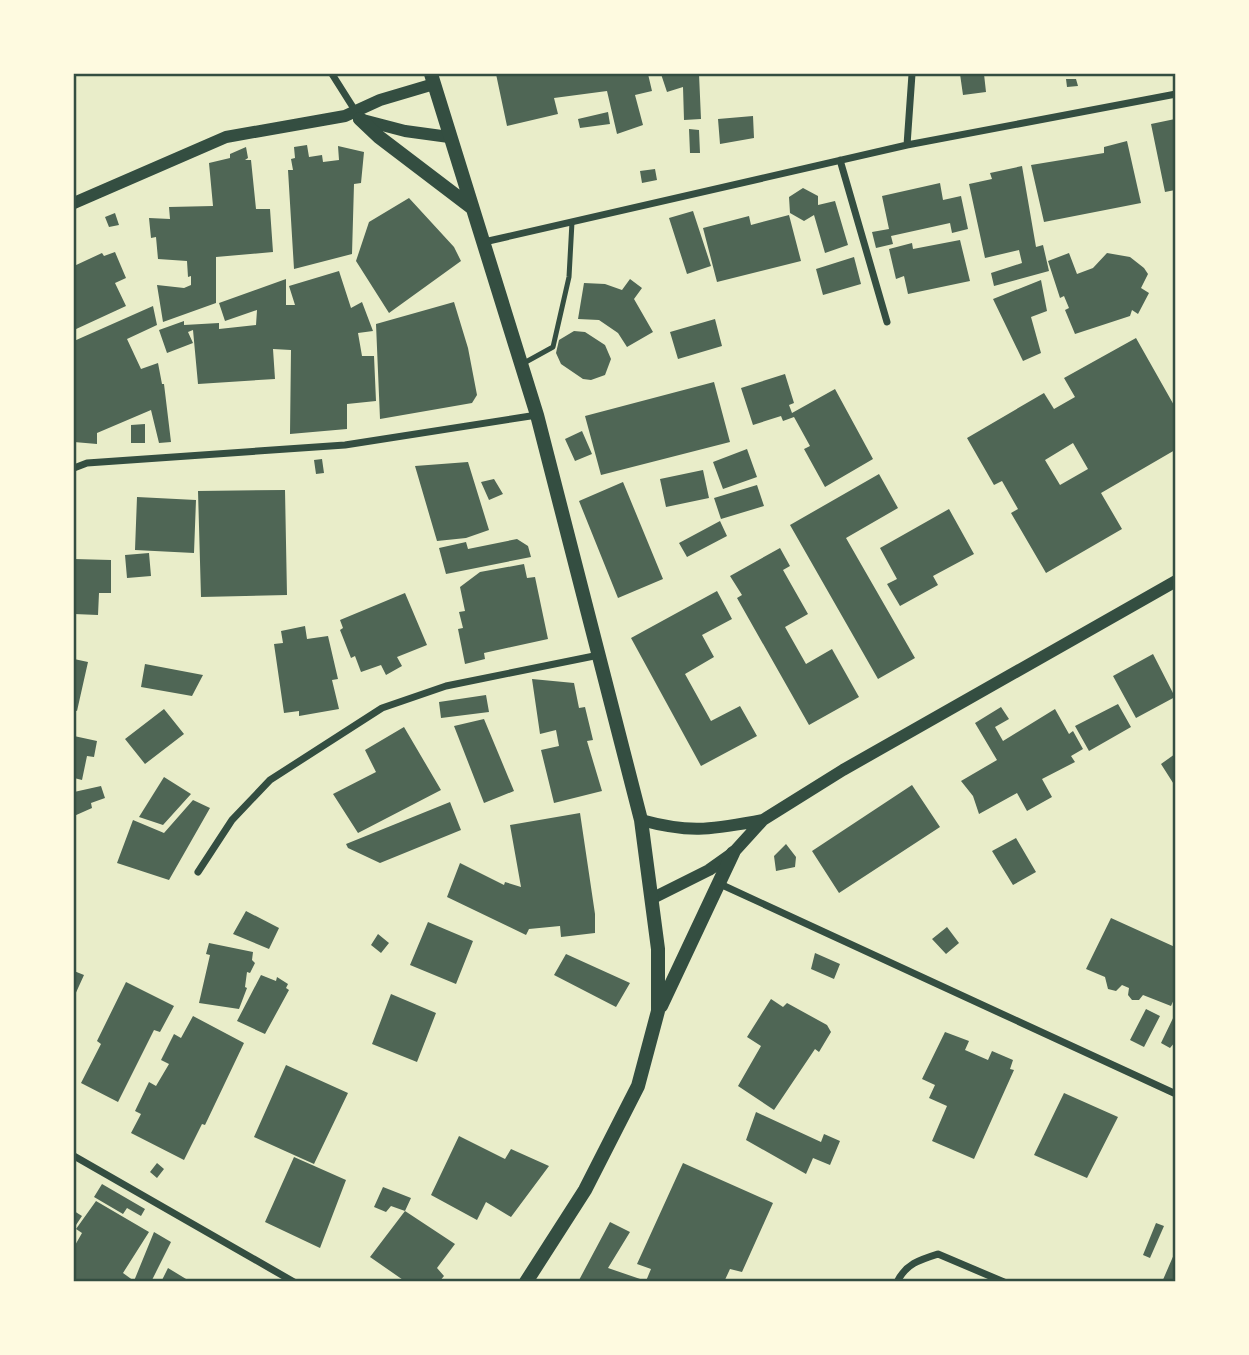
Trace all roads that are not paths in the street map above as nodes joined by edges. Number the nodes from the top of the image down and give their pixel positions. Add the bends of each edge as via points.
1 (332, 74) edge
2 (912, 74) edge
3 (433, 79) edge
4 (1175, 94) edge
5 (353, 115) junction
6 (449, 137) junction
7 (907, 145) junction
8 (840, 160) junction
9 (74, 203) edge
10 (472, 208) junction
11 (572, 222) junction
12 (483, 243) junction
13 (887, 322) dead end
14 (521, 365) junction
15 (537, 415) junction
16 (74, 459) edge
17 (87, 463) junction
18 (74, 468) edge
19 (1175, 581) edge
20 (598, 655) junction
21 (640, 820) junction
22 (763, 820) junction
23 (733, 853) junction
24 (198, 872) dead end
25 (720, 884) junction
26 (653, 898) junction
27 (658, 1011) junction
28 (1175, 1094) edge
29 (74, 1156) edge
30 (293, 1282) edge
31 (526, 1282) edge
32 (897, 1282) edge
33 (1004, 1282) edge

1 - 5 street
2 - 7 street
3 - 5 street
3 - 6 main road
4 - 7 street
5 - 6 street via 405,131
5 - 9 street via 226,137
5 - 10 main road
6 - 10 main road
7 - 8 street
8 - 11 street
8 - 13 street
10 - 12 main road
11 - 12 street
11 - 14 lane via 569,277 553,347
12 - 14 main road
14 - 15 main road
15 - 17 street via 345,445
15 - 20 main road
16 - 17 street
17 - 18 street
19 - 22 street
20 - 21 main road
20 - 24 street via 446,686 382,708 270,780 232,820
21 - 22 street via 697,831
21 - 26 main road
22 - 23 street
23 - 25 main road
23 - 26 street via 685,885
25 - 27 main road
25 - 28 street
26 - 27 main road
27 - 31 main road via 638,1086 585,1190
29 - 30 street
32 - 33 street via 903,1270 916,1261 938,1254

